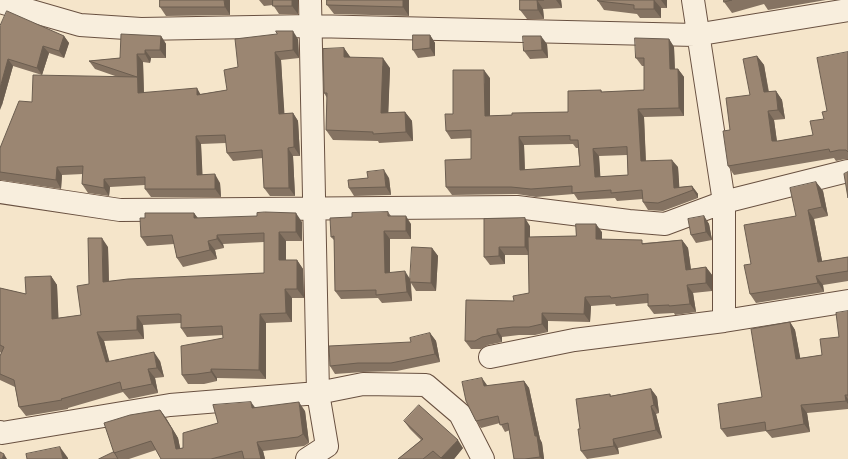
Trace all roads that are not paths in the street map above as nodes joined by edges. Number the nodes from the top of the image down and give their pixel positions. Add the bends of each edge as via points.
1 (310, 0) edge
2 (693, 0) edge
3 (0, 2) edge
4 (848, 10) edge
5 (310, 26) junction
6 (698, 35) junction
7 (848, 171) edge
8 (0, 192) edge
9 (724, 202) junction
10 (314, 210) junction
11 (848, 301) edge
12 (724, 320) junction
13 (490, 357) dead end
14 (318, 393) junction
15 (0, 432) edge
16 (308, 459) edge
17 (483, 459) edge

1 - 5 street
2 - 6 street
3 - 5 street via 80,25 142,29
4 - 6 street
5 - 6 street
5 - 10 street
6 - 9 street
7 - 9 street
8 - 10 street via 120,210
9 - 10 street via 665,224 516,207
9 - 12 street
10 - 14 street
11 - 12 street
12 - 13 street via 574,340
14 - 15 street via 170,405
14 - 16 street via 327,446
14 - 17 street via 363,384 426,385 460,414

